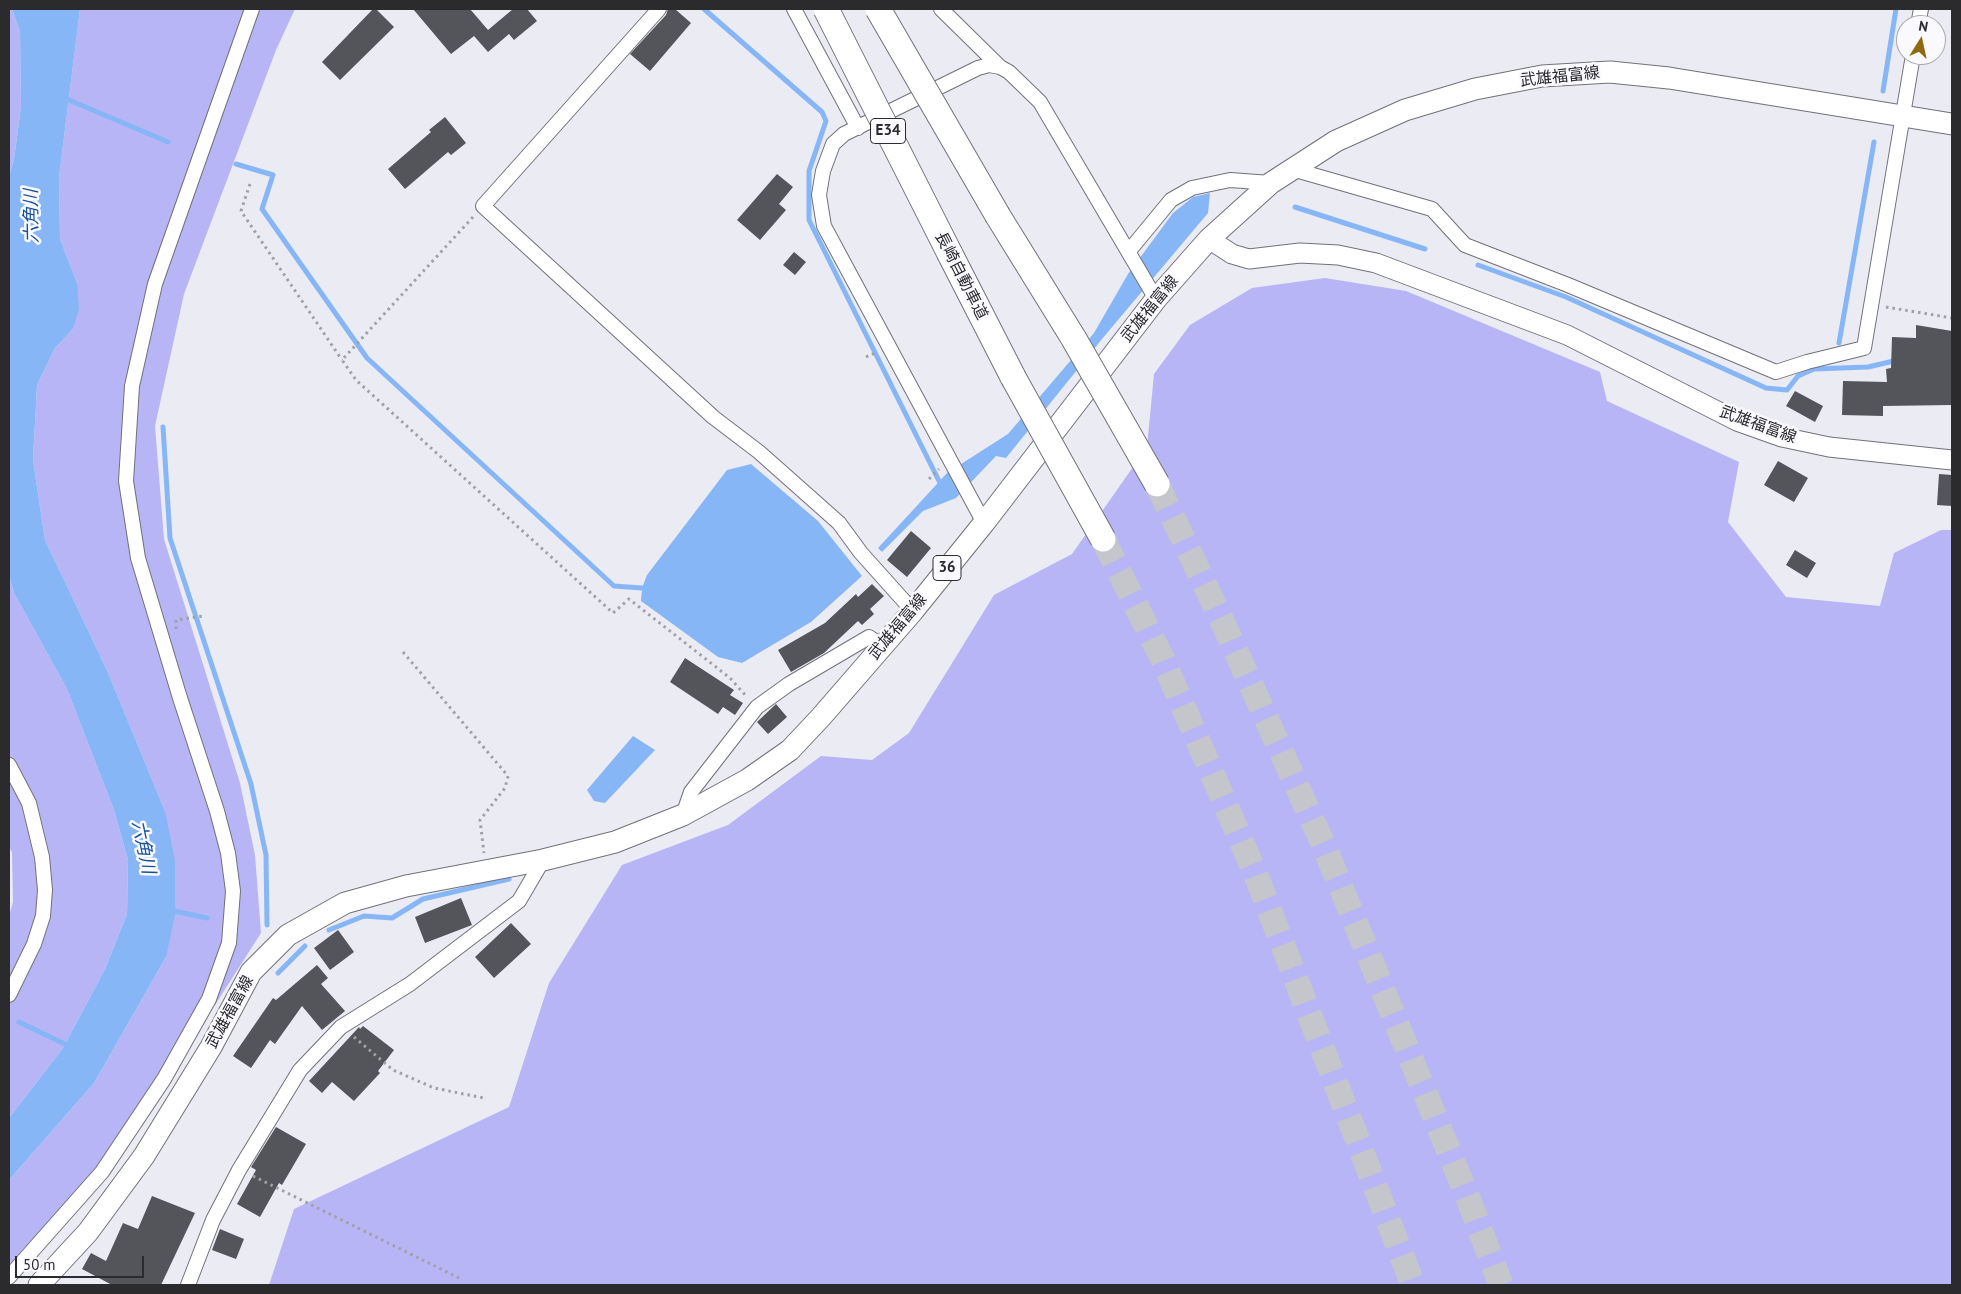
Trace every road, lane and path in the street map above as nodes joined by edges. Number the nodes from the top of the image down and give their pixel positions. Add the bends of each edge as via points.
1 (252, 9) edge
2 (659, 9) edge
3 (794, 9) edge
4 (826, 9) edge
5 (878, 9) edge
6 (941, 9) edge
7 (1911, 65) edge
8 (1000, 67) junction
9 (1903, 116) junction
10 (1952, 124) edge
11 (858, 128) junction
12 (1292, 170) junction
13 (1271, 183) junction
14 (250, 184) dead end
15 (483, 206) junction
16 (1209, 239) junction
17 (1131, 255) junction
18 (1153, 294) junction
19 (1871, 305) junction
20 (1952, 318) edge
21 (342, 360) junction
22 (1952, 460) edge
23 (945, 463) junction
24 (928, 479) dead end
25 (1157, 484) tunnel mouth
26 (984, 523) junction
27 (1103, 539) tunnel mouth
28 (913, 611) junction
29 (203, 616) dead end
30 (191, 618) dead end
31 (882, 646) junction
32 (403, 652) dead end
33 (757, 707) junction
34 (9, 765) edge
35 (683, 816) junction
36 (543, 860) junction
37 (486, 871) junction
38 (9, 994) edge
39 (342, 1027) junction
40 (484, 1098) dead end
41 (239, 1170) junction
42 (9, 1276) edge
43 (460, 1278) dead end
44 (39, 1285) edge
45 (188, 1285) edge

1 - 42 street via 155,284 132,386 126,481 138,558 228,853 233,891 229,943 209,998 164,1079 102,1172
2 - 15 street
3 - 11 street
4 - 27 highway, 長崎自動車道 / E34, bridge via 1013,377
5 - 25 highway, bridge
6 - 8 street
7 - 9 street
8 - 11 street via 978,68
8 - 17 street via 1040,102
9 - 10 main road, 武雄福富線 / 36
9 - 12 main road, 武雄福富線 / 36 via 1669,78 1610,72 1542,76 1474,88 1405,110 1336,141
9 - 19 street
11 - 23 street via 833,144 823,171 819,195 824,226
12 - 13 main road, 武雄福富線 / 36
12 - 19 street via 1432,209 1464,245 1776,372 1864,348
13 - 16 main road, 武雄福富線 / 36
13 - 17 street via 1230,180 1192,188 1171,200
14 - 21 path via 241,211
15 - 21 path
15 - 28 street via 713,417 759,452 838,523
16 - 18 main road, 武雄福富線 / 36
16 - 22 street, 武雄福富線 via 1232,254 1248,259 1300,253 1338,255 1376,263 1567,335 1738,421 1782,437 1829,447
17 - 18 street
18 - 26 main road, 武雄福富線 / 36
19 - 20 path
21 - 33 path via 356,380 613,612 629,599 730,678
23 - 24 path
23 - 26 street
26 - 28 main road, 武雄福富線 / 36
28 - 31 main road, 武雄福富線 / 36
29 - 30 path
31 - 33 street via 869,637 789,684
31 - 35 main road, 武雄福富線 / 36 via 790,750 747,780
32 - 37 path via 508,776 505,788 480,820
33 - 35 street via 690,792
34 - 38 street via 28,803 42,857 45,890 43,916 34,944
35 - 36 main road, 武雄福富線 / 36 via 615,842
36 - 37 main road, 武雄福富線 / 36
36 - 39 street via 519,901 410,984
37 - 44 main road, 武雄福富線 / 36 via 406,886 345,903 288,935 251,972 211,1047 144,1156 88,1232
39 - 40 path via 392,1070 434,1088
39 - 41 street via 300,1070
41 - 43 path
41 - 45 street via 213,1220

